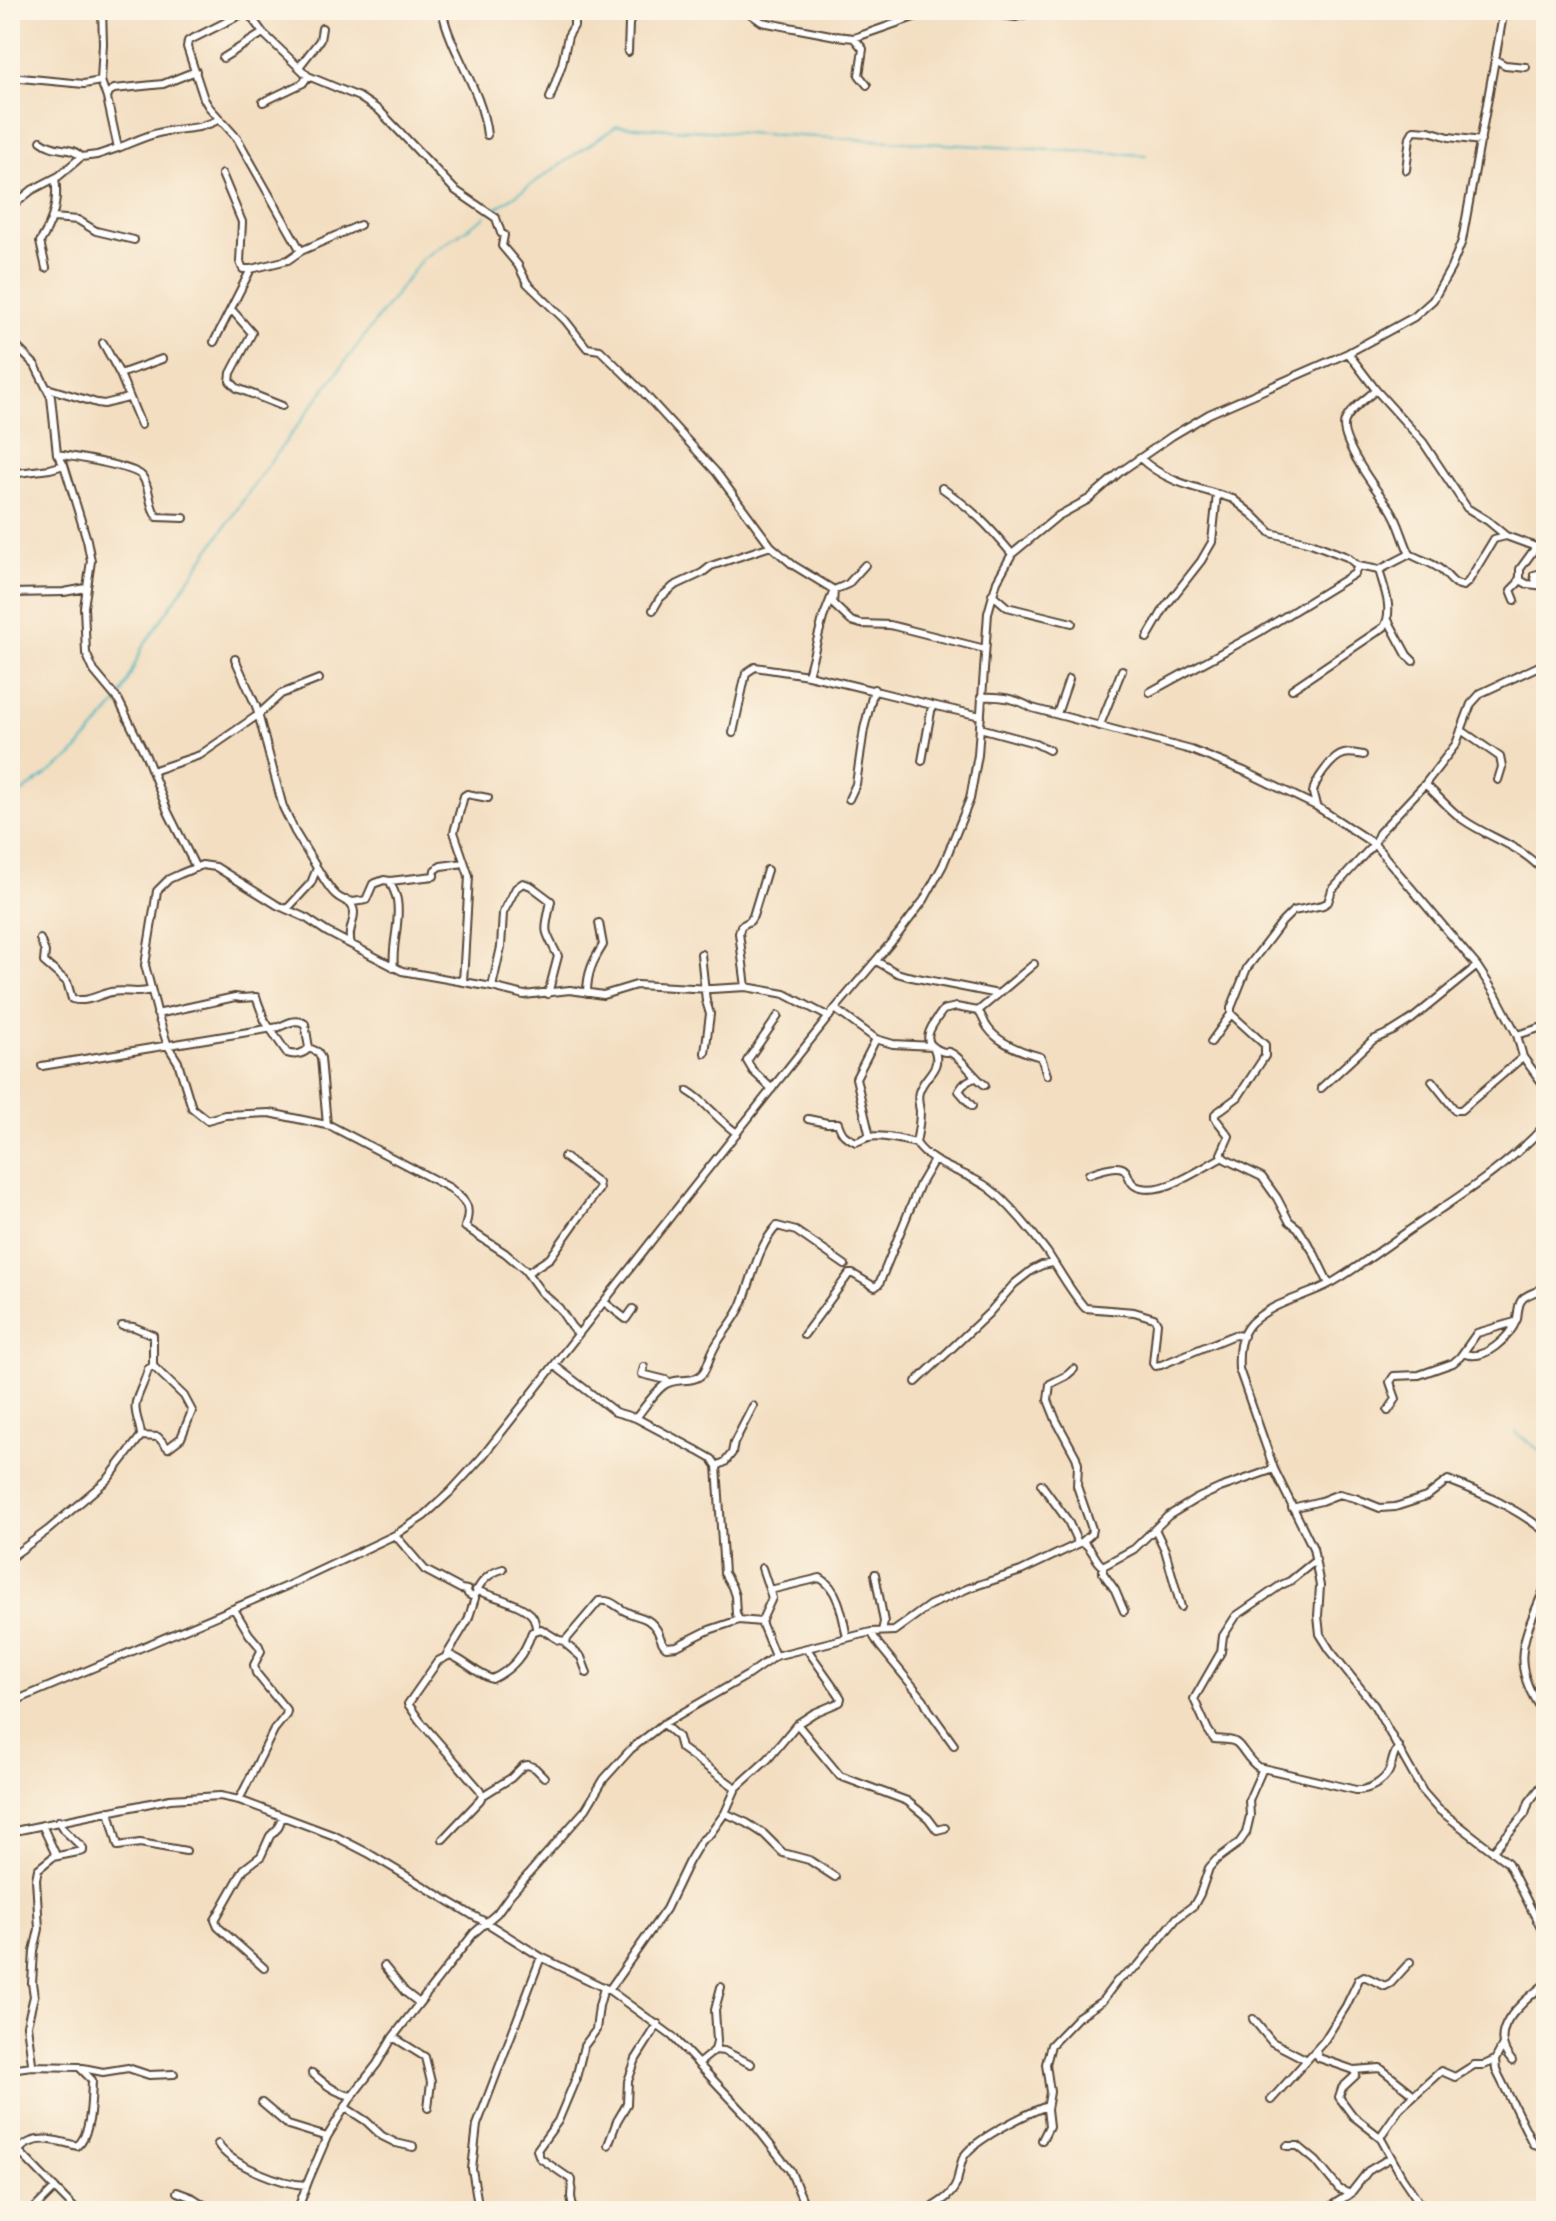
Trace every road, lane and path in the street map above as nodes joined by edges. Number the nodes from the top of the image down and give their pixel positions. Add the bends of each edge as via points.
1 (16, 10) edge
2 (102, 10) edge
3 (442, 10) edge
4 (578, 10) edge
5 (634, 10) edge
6 (745, 10) edge
7 (934, 10) edge
8 (963, 10) edge
9 (1042, 10) edge
10 (1504, 10) edge
11 (247, 11) edge
12 (322, 28) dead end
13 (263, 33) junction
14 (10, 37) edge
15 (854, 38) junction
16 (10, 48) edge
17 (628, 52) dead end
18 (223, 58) dead end
19 (1496, 60) junction
20 (299, 67) junction
21 (1526, 67) dead end
22 (196, 71) junction
23 (308, 76) junction
24 (10, 77) edge
25 (101, 81) junction
26 (867, 85) dead end
27 (107, 98) junction
28 (550, 98) dead end
29 (263, 102) dead end
30 (220, 119) junction
31 (487, 135) dead end
32 (41, 141) dead end
33 (1481, 141) junction
34 (118, 148) junction
35 (81, 157) junction
36 (1406, 170) dead end
37 (222, 174) dead end
38 (55, 178) junction
39 (10, 208) edge
40 (53, 218) junction
41 (360, 225) dead end
42 (134, 240) dead end
43 (301, 251) junction
44 (46, 268) dead end
45 (251, 269) junction
46 (231, 309) junction
47 (10, 340) edge
48 (214, 342) dead end
49 (103, 343) dead end
50 (1348, 353) junction
51 (162, 359) dead end
52 (120, 374) junction
53 (47, 388) junction
54 (1376, 390) junction
55 (128, 398) junction
56 (282, 406) dead end
57 (141, 425) dead end
58 (57, 454) junction
59 (1140, 458) junction
60 (64, 465) junction
61 (10, 474) edge
62 (942, 488) dead end
63 (1217, 494) junction
64 (184, 518) dead end
65 (1506, 536) junction
66 (771, 546) junction
67 (1012, 554) junction
68 (1410, 554) junction
69 (865, 565) dead end
70 (1358, 566) junction
71 (1379, 570) junction
72 (1546, 572) edge
73 (1519, 575) junction
74 (1537, 585) junction
75 (1546, 586) edge
76 (86, 588) junction
77 (834, 590) junction
78 (10, 593) edge
79 (992, 594) junction
80 (1515, 600) dead end
81 (653, 610) dead end
82 (1388, 620) junction
83 (1072, 623) dead end
84 (1147, 638) dead end
85 (985, 649) junction
86 (235, 659) dead end
87 (1546, 660) edge
88 (1413, 661) dead end
89 (812, 664) junction
90 (1122, 670) dead end
91 (808, 675) junction
92 (822, 678) junction
93 (319, 679) dead end
94 (1069, 679) dead end
95 (874, 689) junction
96 (1292, 689) dead end
97 (1150, 692) dead end
98 (981, 697) junction
99 (932, 706) junction
100 (1057, 714) junction
101 (258, 715) junction
102 (981, 716) junction
103 (1100, 725) junction
104 (980, 728) junction
105 (1461, 730) junction
106 (733, 733) dead end
107 (1049, 750) dead end
108 (1363, 755) dead end
109 (922, 761) dead end
110 (152, 771) junction
111 (1498, 780) dead end
112 (1425, 784) junction
113 (488, 798) dead end
114 (849, 799) dead end
115 (1316, 806) junction
116 (1374, 844) junction
117 (464, 863) junction
118 (196, 868) junction
119 (317, 868) junction
120 (767, 870) dead end
121 (1546, 874) edge
122 (390, 881) junction
123 (346, 900) junction
124 (287, 909) junction
125 (599, 923) dead end
126 (40, 939) dead end
127 (352, 945) junction
128 (701, 954) dead end
129 (876, 961) junction
130 (1034, 964) dead end
131 (1477, 966) junction
132 (394, 968) junction
133 (463, 982) junction
134 (492, 987) junction
135 (746, 987) junction
136 (704, 988) junction
137 (151, 990) junction
138 (587, 993) junction
139 (548, 994) junction
140 (998, 994) junction
141 (835, 1009) junction
142 (978, 1011) junction
143 (157, 1014) junction
144 (1231, 1014) junction
145 (778, 1016) dead end
146 (829, 1017) junction
147 (1546, 1026) edge
148 (270, 1028) junction
149 (1517, 1035) junction
150 (876, 1039) junction
151 (1211, 1042) dead end
152 (168, 1046) junction
153 (933, 1046) junction
154 (309, 1048) junction
155 (705, 1053) dead end
156 (1523, 1057) junction
157 (42, 1066) dead end
158 (1047, 1075) dead end
159 (976, 1078) junction
160 (1432, 1081) dead end
161 (985, 1085) dead end
162 (1321, 1088) dead end
163 (1546, 1088) edge
164 (772, 1089) junction
165 (688, 1091) dead end
166 (972, 1106) dead end
167 (808, 1119) dead end
168 (1546, 1124) edge
169 (327, 1125) junction
170 (737, 1133) junction
171 (870, 1137) junction
172 (916, 1143) junction
173 (564, 1157) dead end
174 (1223, 1157) junction
175 (934, 1160) junction
176 (1089, 1174) dead end
177 (1053, 1263) junction
178 (845, 1265) dead end
179 (527, 1273) junction
180 (1329, 1284) junction
181 (1546, 1284) edge
182 (604, 1302) junction
183 (633, 1309) dead end
184 (1515, 1322) junction
185 (122, 1326) dead end
186 (578, 1334) junction
187 (804, 1335) dead end
188 (1244, 1336) junction
189 (1463, 1353) junction
190 (153, 1366) junction
191 (555, 1366) junction
192 (644, 1367) dead end
193 (1074, 1369) dead end
194 (916, 1382) dead end
195 (666, 1384) junction
196 (753, 1406) dead end
197 (1388, 1411) dead end
198 (636, 1418) junction
199 (141, 1436) junction
200 (717, 1466) junction
201 (1274, 1469) junction
202 (1041, 1484) dead end
203 (1292, 1508) junction
204 (1155, 1529) junction
205 (1546, 1532) edge
206 (395, 1535) junction
207 (1080, 1542) junction
208 (10, 1558) edge
209 (1316, 1560) junction
210 (1103, 1566) junction
211 (762, 1568) dead end
212 (503, 1569) dead end
213 (875, 1574) dead end
214 (1546, 1585) edge
215 (770, 1590) junction
216 (476, 1594) junction
217 (1181, 1607) dead end
218 (234, 1609) junction
219 (1124, 1611) dead end
220 (739, 1620) junction
221 (761, 1622) junction
222 (537, 1630) junction
223 (882, 1631) junction
224 (871, 1632) junction
225 (847, 1638) junction
226 (566, 1640) junction
227 (807, 1649) junction
228 (446, 1656) junction
229 (775, 1656) junction
230 (587, 1673) dead end
231 (10, 1703) edge
232 (1546, 1717) edge
233 (663, 1724) junction
234 (797, 1724) junction
235 (954, 1745) dead end
236 (1399, 1747) junction
237 (1263, 1768) junction
238 (544, 1777) dead end
239 (1546, 1780) edge
240 (736, 1788) junction
241 (482, 1796) junction
242 (239, 1800) junction
243 (109, 1811) junction
244 (725, 1813) junction
245 (282, 1817) junction
246 (58, 1821) junction
247 (42, 1825) junction
248 (945, 1828) dead end
249 (10, 1832) edge
250 (443, 1839) dead end
251 (186, 1851) dead end
252 (1493, 1851) junction
253 (53, 1857) junction
254 (835, 1877) dead end
255 (487, 1923) junction
256 (1546, 1938) edge
257 (541, 1957) junction
258 (1410, 1962) dead end
259 (384, 1966) dead end
260 (264, 1968) dead end
261 (1546, 1983) edge
262 (721, 1987) dead end
263 (606, 1989) junction
264 (418, 2002) junction
265 (1253, 2019) dead end
266 (658, 2024) junction
267 (393, 2037) junction
268 (1503, 2045) junction
269 (715, 2050) junction
270 (1316, 2051) junction
271 (1305, 2059) junction
272 (1495, 2060) junction
273 (1512, 2061) dead end
274 (698, 2064) junction
275 (751, 2064) dead end
276 (32, 2066) junction
277 (79, 2067) junction
278 (10, 2069) edge
279 (1354, 2070) junction
280 (312, 2073) dead end
281 (174, 2074) dead end
282 (1413, 2094) junction
283 (352, 2096) junction
284 (1271, 2100) dead end
285 (262, 2103) dead end
286 (1047, 2106) junction
287 (346, 2108) junction
288 (428, 2108) dead end
289 (327, 2137) junction
290 (1380, 2137) junction
291 (1042, 2140) dead end
292 (10, 2142) edge
293 (218, 2144) dead end
294 (608, 2145) dead end
295 (1287, 2146) dead end
296 (413, 2147) dead end
297 (1546, 2147) edge
298 (18, 2151) junction
299 (1390, 2158) junction
300 (306, 2185) junction
301 (55, 2188) junction
302 (177, 2192) dead end
303 (1350, 2194) junction
304 (32, 2211) edge
305 (77, 2211) edge
306 (213, 2211) edge
307 (297, 2211) edge
308 (476, 2211) edge
309 (574, 2211) edge
310 (807, 2211) edge
311 (926, 2211) edge
312 (1323, 2211) edge
313 (1425, 2211) edge

1 - 14 street
2 - 25 street
3 - 31 street via 473,83
4 - 28 street
5 - 17 street
6 - 15 street via 762,22
7 - 15 street
8 - 9 street via 1016,17
10 - 19 street
11 - 13 street
11 - 22 street via 188,41
12 - 20 street via 320,40
13 - 18 street
13 - 20 street
14 - 16 street
15 - 26 street via 863,49 859,75
19 - 21 street
19 - 33 street
20 - 23 street
22 - 27 street via 163,84 114,89
22 - 30 street via 204,99
23 - 29 street
23 - 66 street via 380,111 455,190 496,218 504,235 502,246 527,283 587,348 600,350 676,426
24 - 25 street
25 - 27 street
27 - 34 street
30 - 34 street via 205,127 151,134
30 - 43 street via 237,138
32 - 35 street
33 - 36 street via 1414,130
33 - 50 street via 1462,241 1433,300 1414,317
34 - 35 street
35 - 38 street
37 - 45 street via 242,222 240,262 243,269
38 - 39 street
38 - 40 street
40 - 42 street via 78,220 96,231
40 - 44 street via 40,242
41 - 43 street
43 - 45 street via 288,260
45 - 46 street
46 - 48 street
46 - 56 street via 252,333 230,381
47 - 53 street via 35,365
49 - 52 street
50 - 54 street
50 - 59 street via 1209,414
51 - 52 street
52 - 55 street
53 - 55 street via 104,404
53 - 58 street
54 - 65 street via 1423,442 1467,508
54 - 68 street via 1350,414 1343,430 1359,465 1390,508
55 - 57 street
58 - 60 street
58 - 64 street via 135,470 157,517
59 - 63 street via 1166,478
59 - 67 street
60 - 61 street
60 - 76 street via 91,561
62 - 67 street via 988,525
63 - 70 street via 1233,499 1271,533 1311,543
63 - 84 street via 1212,542
65 - 68 street via 1494,539 1463,586
65 - 73 street via 1536,547
66 - 77 street
66 - 81 street via 721,561 674,586
67 - 79 street
68 - 71 street
69 - 77 street via 848,584
70 - 71 street
70 - 97 street via 1354,574 1288,615
71 - 82 street
72 - 74 street via 1534,575
73 - 74 street
73 - 80 street via 1511,590
74 - 75 street
76 - 78 street
76 - 110 street via 86,653 119,701
77 - 85 street via 833,604 851,621 890,625
77 - 89 street
79 - 83 street via 1007,607
79 - 85 street
82 - 88 street
82 - 96 street
85 - 98 street
86 - 101 street
87 - 105 street via 1481,693
89 - 91 street
89 - 92 street
90 - 103 street
91 - 92 street
91 - 106 street via 750,668
92 - 95 street
93 - 101 street via 281,694
94 - 100 street
95 - 99 street
95 - 114 street
98 - 100 street via 1018,700
98 - 102 street
99 - 102 street
99 - 109 street
100 - 103 street
101 - 110 street via 200,755
101 - 119 street via 283,807
102 - 104 street
103 - 115 street via 1191,750
104 - 107 street
104 - 129 street via 970,799 943,865 924,900
105 - 111 street via 1500,757
105 - 112 street
108 - 115 street via 1340,754 1335,759 1316,783
110 - 118 street
112 - 116 street
112 - 121 street via 1460,817 1512,845
113 - 117 street via 467,794 461,801 454,832
115 - 116 street
116 - 131 street
116 - 144 street via 1332,890 1328,902 1293,911 1282,922 1247,968
117 - 122 street via 441,866 434,876
117 - 133 street via 469,876
118 - 124 street via 216,867
118 - 137 street via 169,879 157,891 145,965
119 - 123 street via 331,891
119 - 124 street via 311,883
120 - 135 street via 753,916 739,933
122 - 123 street via 373,884 366,900
122 - 132 street via 397,898
123 - 127 street via 354,913 348,936
124 - 127 street
125 - 138 street via 603,945 590,968
126 - 137 street via 44,962 67,982 76,1001
127 - 132 street
128 - 136 street
129 - 140 street via 907,976
129 - 141 street
130 - 140 street
131 - 149 street
131 - 162 street via 1412,1019 1373,1040
132 - 133 street
133 - 134 street
134 - 139 street
134 - 139 street via 503,913 523,883 551,901 545,933 558,956
135 - 136 street
135 - 146 street via 785,994
136 - 138 street via 636,985 603,995
136 - 155 street via 710,1014
137 - 143 street
138 - 139 street
140 - 142 street
141 - 146 street
141 - 150 street
142 - 153 street via 943,1010 928,1034
142 - 158 street via 990,1032 1041,1057
143 - 148 street via 256,997
143 - 152 street
144 - 151 street
144 - 174 street via 1267,1050 1238,1097 1215,1114 1229,1136
145 - 164 street via 747,1061
146 - 164 street
147 - 149 street
148 - 152 street
148 - 154 street via 287,1053
148 - 154 street via 301,1021
149 - 156 street
150 - 153 street
150 - 171 street via 856,1078
152 - 157 street
152 - 169 street via 192,1108 207,1120 270,1113
153 - 159 street via 951,1052
153 - 172 street via 936,1064 918,1095
154 - 169 street via 321,1058
156 - 160 street via 1461,1110 1455,1110
156 - 163 street
159 - 161 street
159 - 166 street via 959,1091
164 - 170 street
165 - 170 street
167 - 171 street via 838,1123 844,1136 856,1142
168 - 180 street via 1469,1191
169 - 179 street via 450,1188 470,1213 465,1227
170 - 182 street
171 - 172 street
172 - 175 street
173 - 179 street via 599,1189 550,1258
174 - 176 street via 1192,1176 1152,1188 1135,1185 1123,1167
174 - 180 street via 1262,1177
175 - 177 street via 988,1187
175 - 187 street via 879,1284 875,1287 849,1274
177 - 188 street via 1085,1308 1154,1318 1155,1366 1234,1335
177 - 194 street via 1014,1284
178 - 195 street via 796,1231 777,1226 706,1369 693,1380
179 - 186 street
180 - 188 street via 1271,1309 1249,1325
181 - 184 street via 1541,1292 1524,1297
182 - 183 street via 626,1319
182 - 186 street
184 - 189 street via 1477,1333
184 - 189 street via 1493,1348
185 - 190 street via 153,1335
186 - 191 street
188 - 201 street via 1239,1369
189 - 197 street via 1453,1363 1419,1375 1394,1376 1390,1382 1396,1399
190 - 199 street via 136,1402
190 - 199 street via 192,1411 181,1438 168,1448 158,1437
191 - 198 street via 615,1412
191 - 206 street via 450,1492
192 - 195 street via 642,1374
193 - 207 street via 1050,1384 1048,1394 1078,1464 1077,1486 1092,1529
195 - 198 street
196 - 200 street via 732,1453
198 - 200 street
199 - 208 street via 108,1479
200 - 220 street via 724,1573
201 - 203 street
201 - 204 street via 1196,1499
202 - 207 street
203 - 205 street via 1339,1494 1380,1508 1395,1507 1426,1497 1448,1480 1498,1500
203 - 209 street
204 - 210 street via 1134,1549
204 - 217 street
206 - 216 street via 425,1570
206 - 218 street
207 - 210 street
207 - 223 street via 930,1605 894,1631
209 - 236 street via 1320,1634
209 - 237 street via 1236,1616 1194,1699 1214,1739 1235,1741 1251,1763
210 - 219 street
211 - 215 street
212 - 216 street via 489,1575
213 - 223 street
214 - 232 street via 1521,1657 1527,1688
215 - 221 street via 772,1598
215 - 225 street via 825,1581 832,1587
216 - 222 street via 516,1604 531,1614
216 - 228 street via 468,1620
218 - 231 street
218 - 242 street via 261,1651 256,1673 287,1711
220 - 221 street
220 - 226 street via 666,1647 640,1615 604,1600
221 - 229 street
222 - 226 street
222 - 228 street via 523,1654 492,1679
223 - 224 street
224 - 225 street
224 - 235 street
225 - 227 street
226 - 230 street
227 - 229 street
227 - 234 street via 841,1698
228 - 241 street via 408,1704
229 - 233 street
233 - 240 street via 678,1737 681,1748
233 - 255 street via 604,1779 586,1809
234 - 240 street
234 - 248 street via 840,1776 907,1801 937,1830
236 - 237 street via 1388,1774 1362,1791
236 - 252 street via 1438,1809
237 - 286 street via 1249,1800 1246,1833 1209,1868 1194,1905 1138,1966 1051,2045
238 - 241 street via 523,1766
239 - 252 street
240 - 244 street
241 - 250 street
242 - 243 street via 200,1796
242 - 245 street
243 - 246 street
243 - 251 street via 118,1846 140,1843
244 - 254 street via 764,1834 783,1853 809,1860
244 - 263 street via 701,1841 666,1909
245 - 255 street via 346,1841
245 - 260 street via 215,1920
246 - 247 street
246 - 253 street via 83,1851
247 - 249 street
247 - 253 street via 55,1849
252 - 256 street via 1508,1863
253 - 276 street via 38,1869 36,1879 39,1929 27,2025
255 - 257 street
255 - 264 street
257 - 263 street
257 - 308 street via 477,2125 472,2169
258 - 270 street via 1385,1986 1364,1976 1359,1979
259 - 264 street
261 - 268 street via 1508,2019
262 - 269 street
263 - 266 street
263 - 309 street via 596,2030 584,2046 558,2121 537,2150 540,2158 572,2180
264 - 267 street
265 - 271 street via 1272,2042
266 - 274 street
266 - 294 street via 636,2059 627,2104
267 - 283 street
267 - 288 street via 425,2057 431,2082
268 - 272 street
268 - 273 street
269 - 274 street
269 - 275 street
270 - 271 street
270 - 279 street via 1319,2058
271 - 284 street
272 - 282 street via 1455,2077 1441,2071
272 - 297 street via 1533,2144
274 - 310 street via 790,2170
276 - 277 street
276 - 278 street
277 - 281 street
277 - 298 street via 92,2080 82,2142 77,2146 34,2140
279 - 282 street via 1380,2068
279 - 290 street via 1356,2075 1339,2097
280 - 283 street via 328,2087
282 - 290 street
283 - 287 street
285 - 289 street via 288,2125
286 - 291 street via 1049,2126
286 - 311 street via 1006,2124 971,2149 953,2190
287 - 289 street
287 - 296 street via 382,2136
289 - 300 street
290 - 299 street
292 - 298 street
293 - 300 street via 225,2154 261,2174
295 - 303 street via 1298,2146
298 - 301 street
299 - 303 street via 1368,2171
299 - 313 street
300 - 307 street
301 - 304 street
301 - 305 street
302 - 306 street
303 - 312 street

